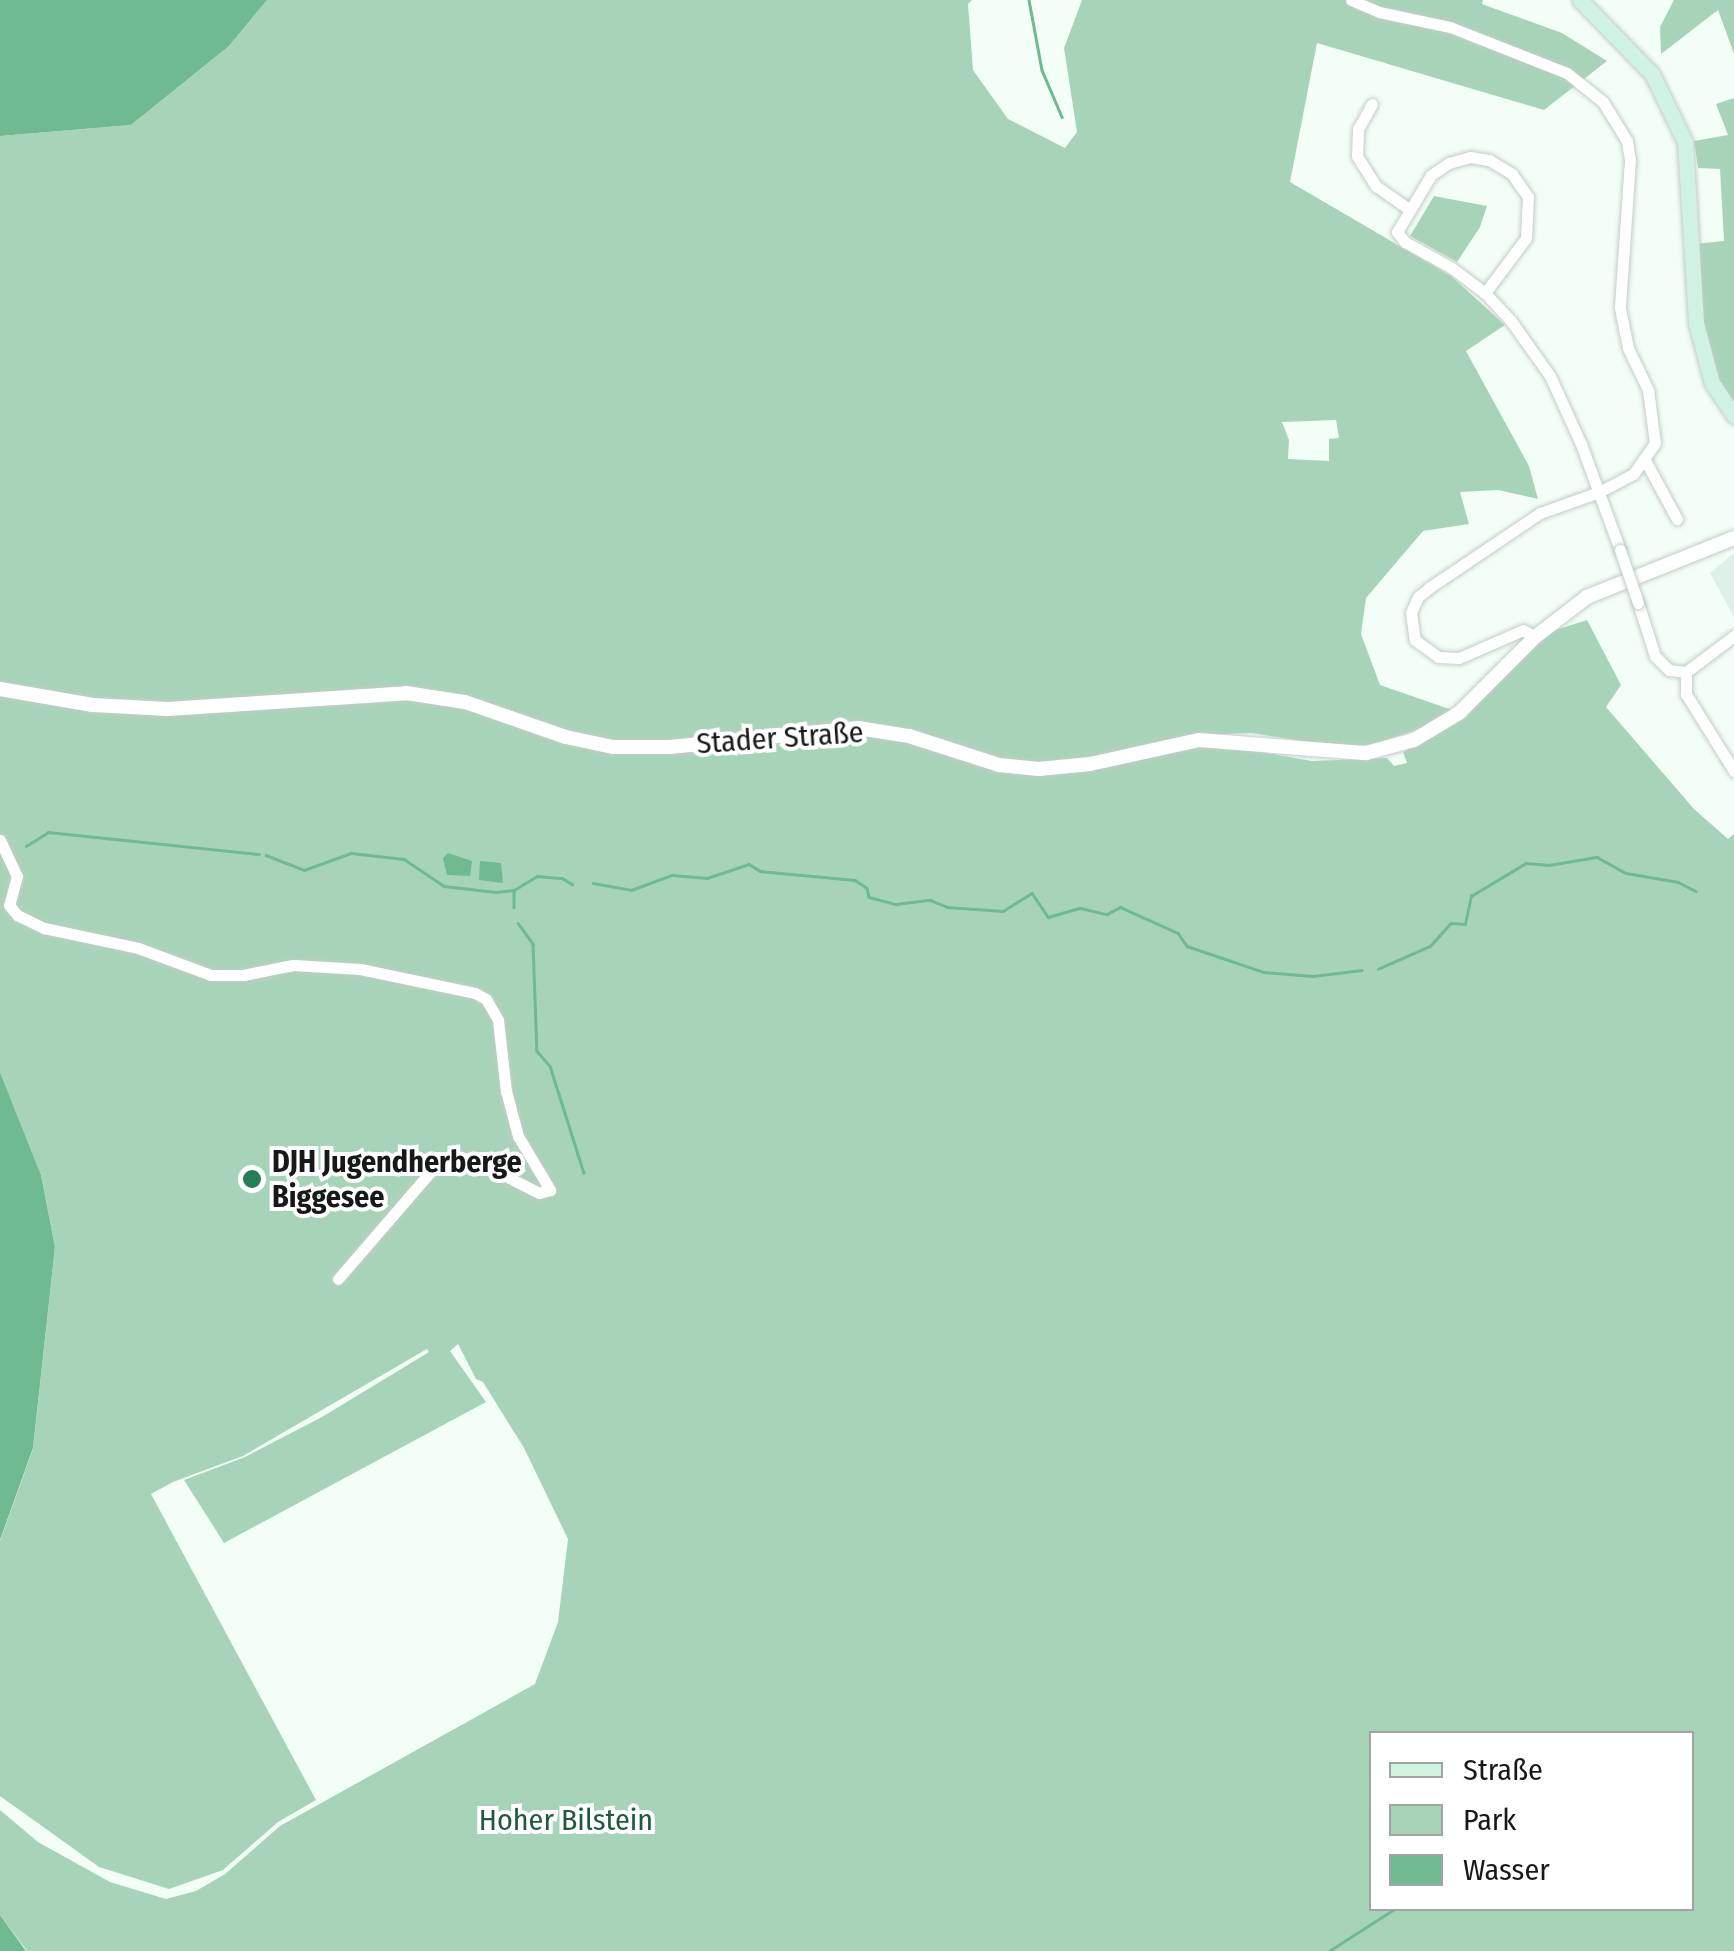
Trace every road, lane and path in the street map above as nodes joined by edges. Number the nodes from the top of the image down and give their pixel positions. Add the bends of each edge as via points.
1 (1351, 0) edge
2 (1580, 0) edge
3 (1372, 104) dead end
4 (1409, 210) junction
5 (1485, 293) junction
6 (1734, 416) edge
7 (1646, 462) junction
8 (1599, 492) junction
9 (1677, 519) dead end
10 (1734, 538) edge
11 (1734, 636) edge
12 (1535, 637) junction
13 (1686, 672) junction
14 (0, 689) edge
15 (1734, 771) edge
16 (0, 840) edge
17 (338, 1279) dead end

1 - 7 street via 1549,64 1584,84 1613,115 1630,160 1620,308 1656,431
2 - 6 main road via 1652,74 1685,142 1696,323 1712,383
3 - 4 street via 1358,129 1356,156 1376,186
4 - 5 street via 1399,238
4 - 5 street via 1431,175 1449,163 1489,160 1512,174 1528,196 1530,224 1521,250
5 - 8 street via 1550,376
7 - 8 street
7 - 9 street
8 - 12 street via 1531,519 1428,588 1412,613 1416,640 1438,656 1459,658 1523,630
8 - 13 street, bridge via 1655,656 1669,670
10 - 12 street, Stader Straße via 1601,590
11 - 13 street
12 - 14 street, Stader Straße via 1460,713 1394,748 1350,754 1199,740 1064,768 999,765 909,736 858,728 613,747 566,738 465,702 406,692 168,709
13 - 15 street via 1686,694
16 - 17 street via 17,876 9,905 44,928 138,948 211,975 293,966 360,969 486,999 498,1020 518,1136 550,1190 539,1193 470,1158 438,1163

